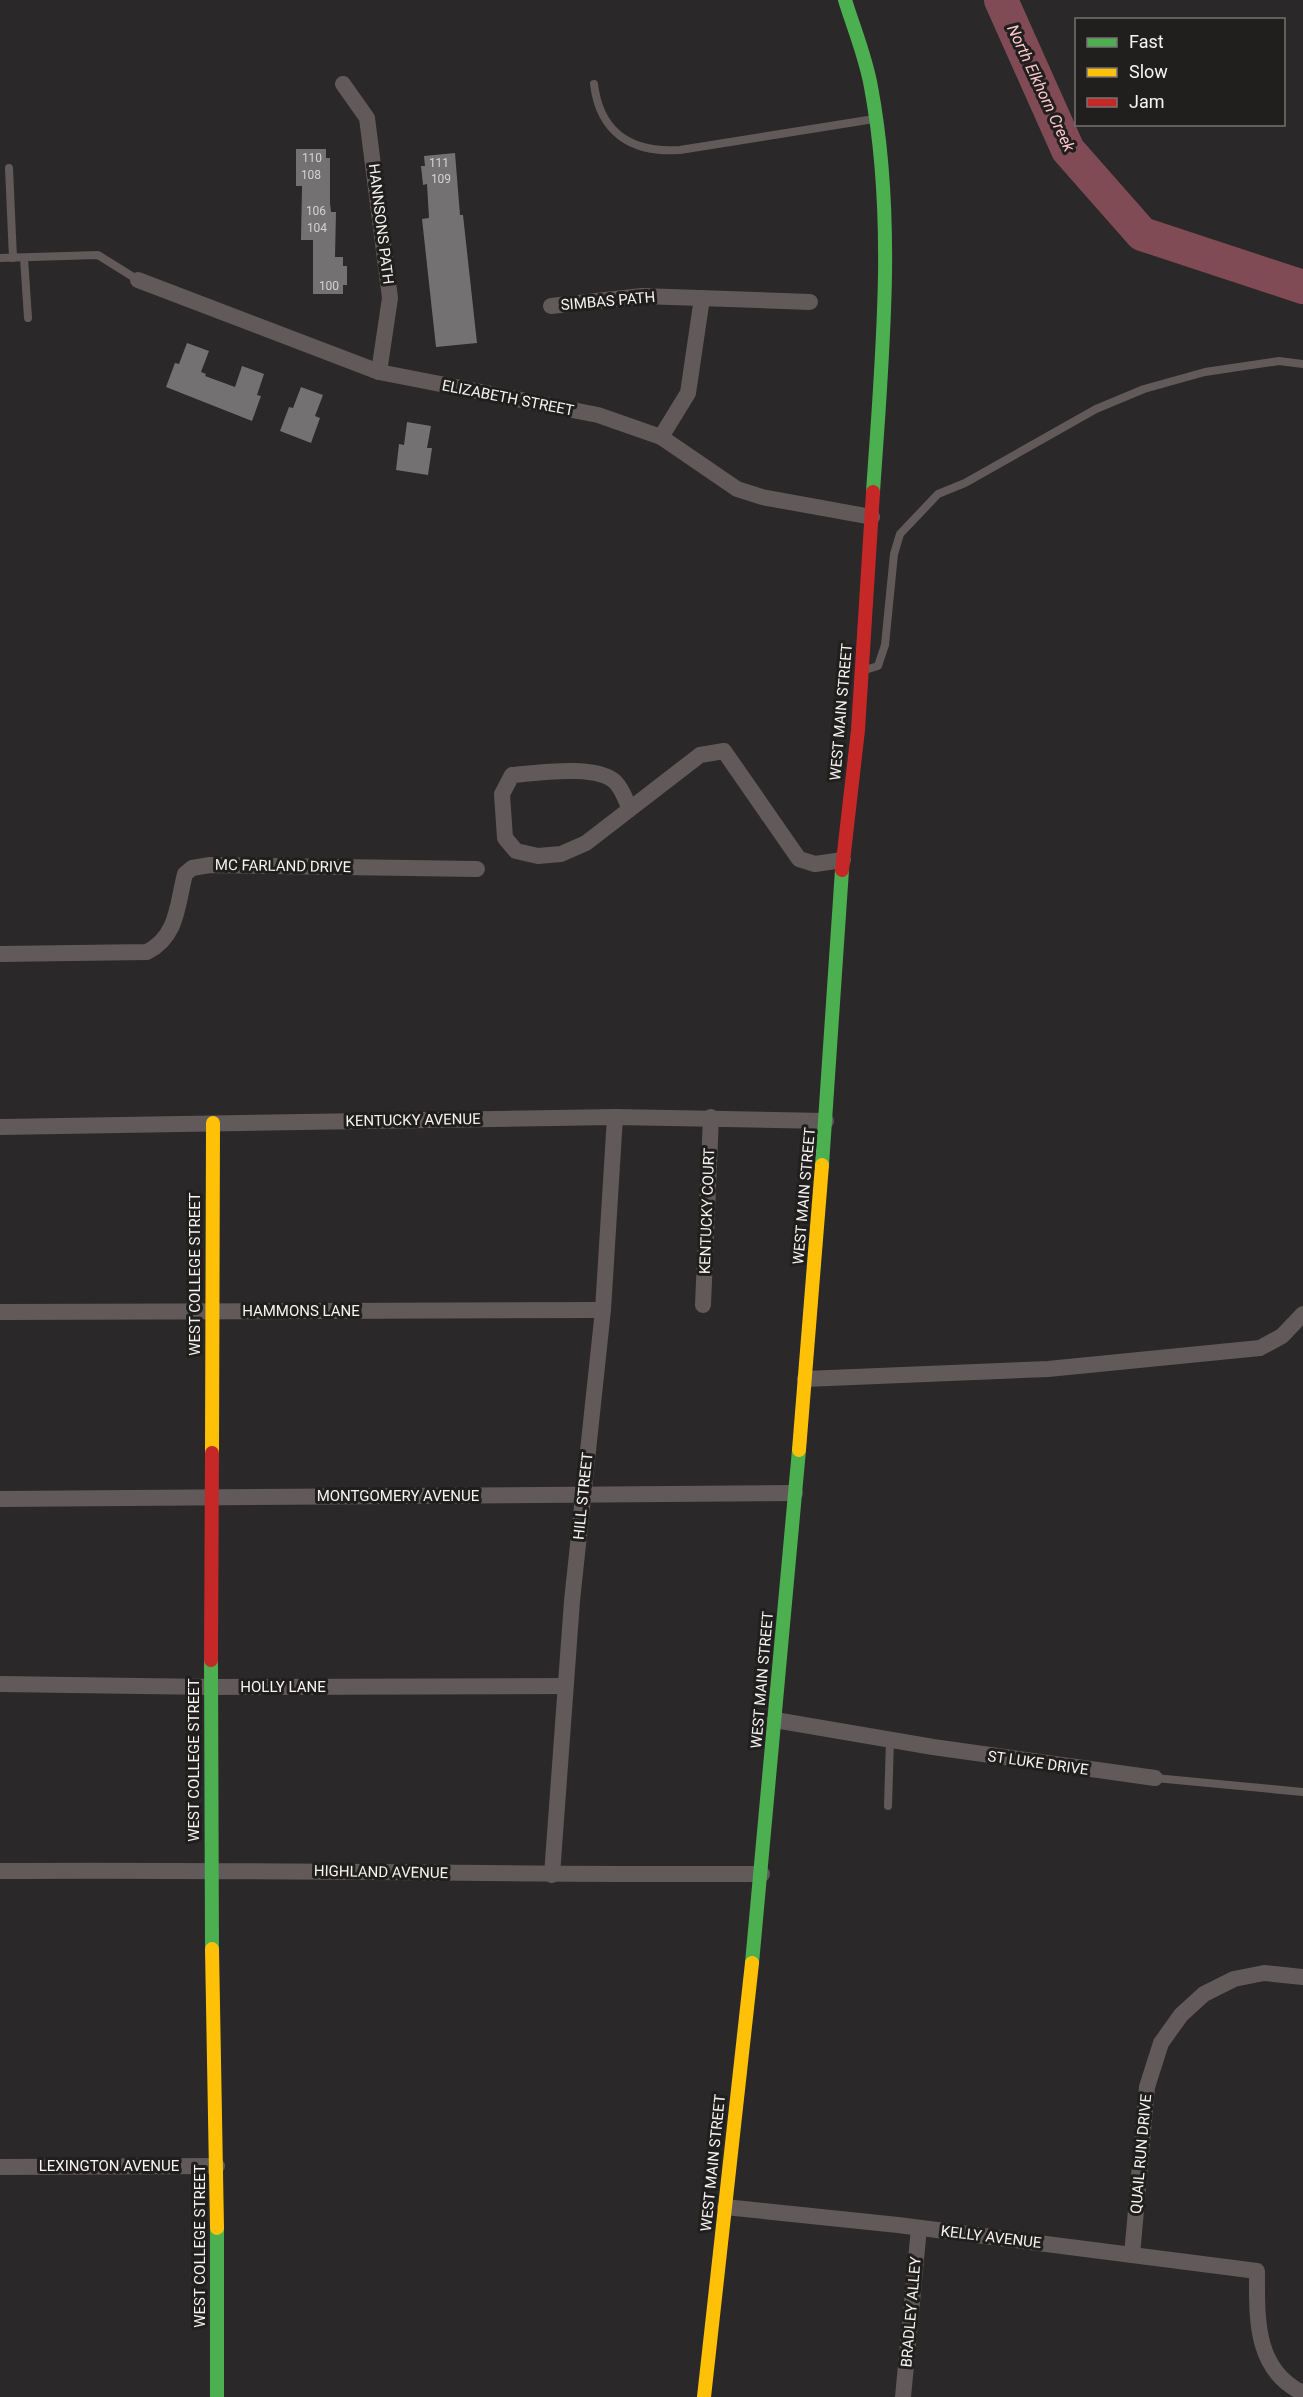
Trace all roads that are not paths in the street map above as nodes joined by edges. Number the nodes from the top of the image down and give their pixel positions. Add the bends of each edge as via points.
1 (845, 0) edge
2 (343, 84) dead end
3 (594, 84) dead end
4 (877, 118) junction
5 (9, 168) dead end
6 (0, 258) edge
7 (13, 258) junction
8 (24, 258) junction
9 (138, 280) joint
10 (702, 298) junction
11 (810, 302) dead end
12 (551, 306) dead end
13 (28, 318) dead end
14 (1303, 364) edge
15 (379, 372) junction
16 (661, 437) junction
17 (872, 517) junction
18 (861, 671) junction
19 (630, 809) junction
20 (843, 860) junction
21 (477, 869) dead end
22 (0, 954) edge
23 (615, 1117) junction
24 (711, 1117) junction
25 (826, 1121) junction
26 (213, 1124) junction
27 (0, 1127) edge
28 (703, 1305) dead end
29 (603, 1310) junction
30 (0, 1312) edge
31 (211, 1312) junction
32 (1303, 1314) edge
33 (805, 1379) junction
34 (795, 1493) junction
35 (584, 1495) junction
36 (211, 1498) junction
37 (0, 1499) edge
38 (0, 1684) edge
39 (565, 1686) junction
40 (211, 1687) junction
41 (775, 1720) junction
42 (890, 1740) junction
43 (1155, 1778) joint
44 (1303, 1792) edge
45 (888, 1806) dead end
46 (210, 1869) junction
47 (0, 1871) edge
48 (762, 1874) junction
49 (552, 1875) junction
50 (1303, 1977) edge
51 (217, 2166) junction
52 (0, 2167) edge
53 (724, 2207) junction
54 (919, 2228) junction
55 (1132, 2255) junction
56 (1303, 2393) edge
57 (217, 2397) edge
58 (704, 2397) edge
59 (903, 2397) edge

1 - 4 main road, WEST MAIN STREET via 862,50
2 - 15 street, HANNSONS PATH via 367,117 389,287
3 - 4 lane via 596,101 616,132 632,145 649,149 680,150
4 - 17 main road, WEST MAIN STREET via 886,216 886,273
5 - 7 lane
6 - 7 lane
7 - 8 lane
8 - 9 lane via 98,255
8 - 13 lane
9 - 15 street, ELIZABETH STREET
10 - 11 street, SIMBAS PATH
10 - 12 street, SIMBAS PATH via 642,296
10 - 16 street via 688,393
14 - 18 lane via 1279,361 1205,372 1144,389 1096,409 965,483 938,494 900,534 894,554 885,645 878,666
15 - 16 street, ELIZABETH STREET via 598,416
16 - 17 street, ELIZABETH STREET via 737,489
17 - 18 main road, WEST MAIN STREET
18 - 20 main road, WEST MAIN STREET
19 - 19 street via 586,843 561,854 538,856 516,851 505,838 502,794 512,776 602,773 617,782
19 - 20 street via 700,755 724,751 799,859 815,864
20 - 25 main road, WEST MAIN STREET
21 - 22 street, MC FARLAND DRIVE via 192,867 185,874 171,933 147,952
23 - 24 street, KENTUCKY AVENUE
23 - 26 street, KENTUCKY AVENUE
23 - 29 street, HILL STREET
24 - 25 street, KENTUCKY AVENUE
24 - 28 street, KENTUCKY COURT
25 - 33 main road, WEST MAIN STREET
26 - 27 street, KENTUCKY AVENUE
26 - 31 main road, WEST COLLEGE STREET
29 - 31 street, HAMMONS LANE
29 - 35 street, HILL STREET
30 - 31 street, HAMMONS LANE
31 - 36 main road, WEST COLLEGE STREET
32 - 33 street via 1282,1336 1260,1348 1048,1369
33 - 34 main road, WEST MAIN STREET
34 - 35 street, MONTGOMERY AVENUE
34 - 41 main road, WEST MAIN STREET
35 - 36 street, MONTGOMERY AVENUE
35 - 39 street, HILL STREET
36 - 37 street, MONTGOMERY AVENUE
36 - 40 main road, WEST COLLEGE STREET
38 - 40 street, HOLLY LANE
39 - 40 street, HOLLY LANE
39 - 49 street, HILL STREET
40 - 46 main road, WEST COLLEGE STREET
41 - 42 street, ST LUKE DRIVE
41 - 48 main road, WEST MAIN STREET
42 - 43 street, ST LUKE DRIVE
42 - 45 lane
43 - 44 lane, ST LUKE DRIVE
46 - 47 street, HIGHLAND AVENUE
46 - 49 street, HIGHLAND AVENUE
46 - 51 main road, WEST COLLEGE STREET
48 - 49 street, HIGHLAND AVENUE
48 - 53 main road, WEST MAIN STREET
50 - 55 street, QUAIL RUN DRIVE via 1264,1973 1234,1979 1204,1994 1181,2015 1161,2043 1146,2087
51 - 52 street, LEXINGTON AVENUE
51 - 57 main road, WEST COLLEGE STREET
53 - 54 street, KELLY AVENUE
53 - 58 main road, WEST MAIN STREET
54 - 55 street, KELLY AVENUE
54 - 59 street, BRADLEY ALLEY
55 - 56 street, KELLY AVENUE via 1257,2271 1257,2326 1264,2350 1273,2369

